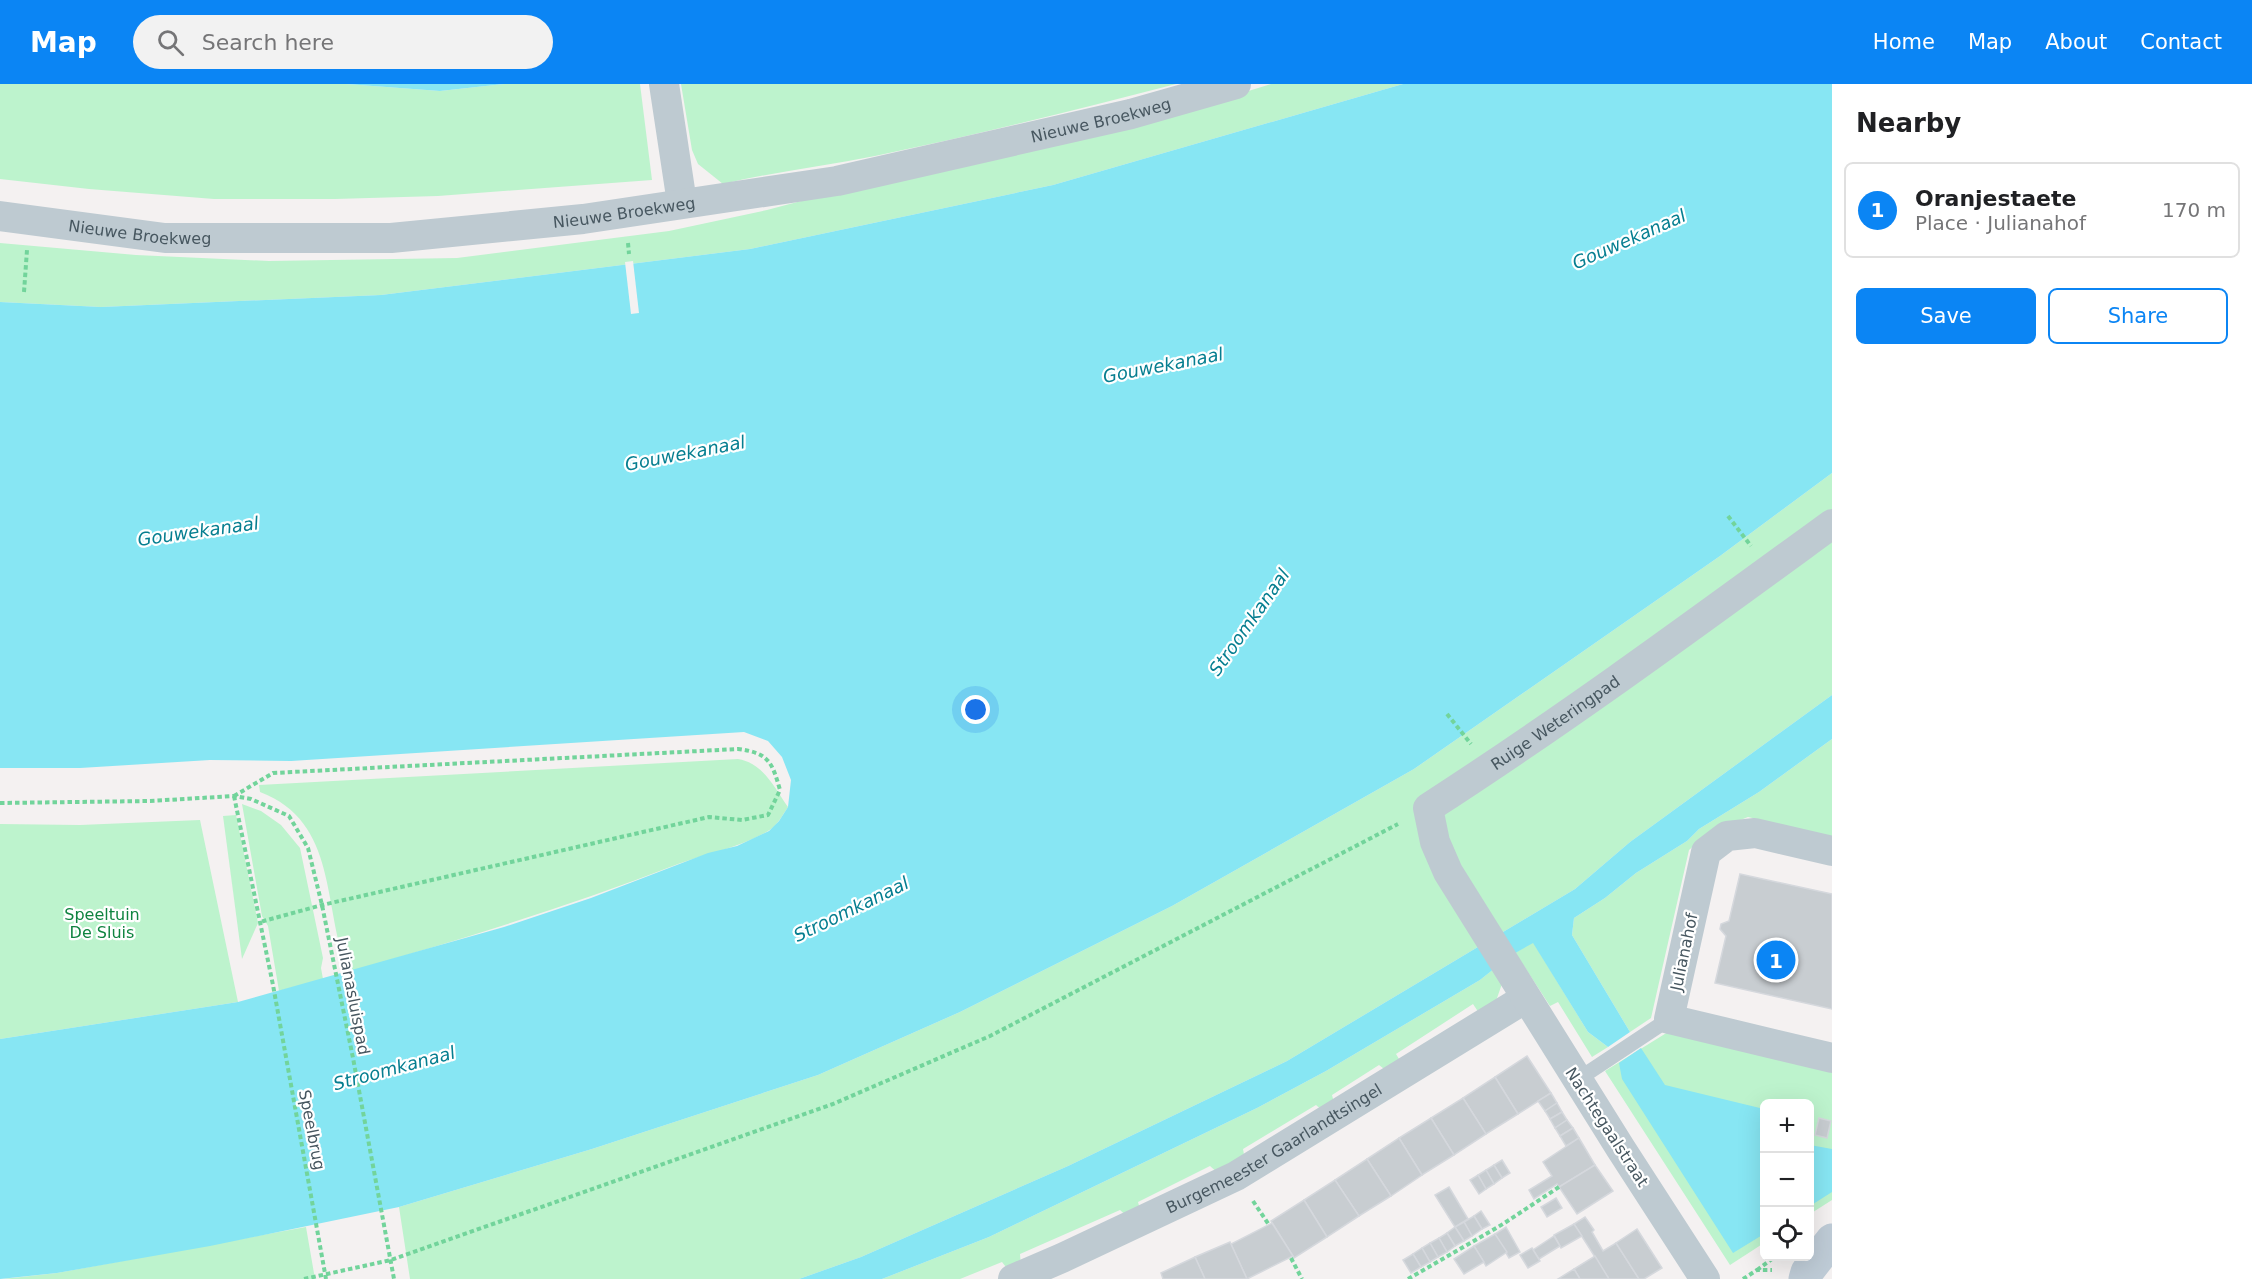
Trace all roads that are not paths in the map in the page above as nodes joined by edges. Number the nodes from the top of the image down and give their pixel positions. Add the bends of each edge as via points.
1 (1236, 84) edge
2 (664, 85) edge
3 (682, 203) junction
4 (0, 216) edge
5 (1832, 524) edge
6 (1832, 851) edge
7 (1519, 986) junction
8 (1669, 1019) junction
9 (1832, 1058) edge
10 (1577, 1080) junction
11 (1832, 1240) edge
12 (1013, 1279) edge
13 (1705, 1279) edge
14 (1805, 1279) edge

1 - 3 street, Nieuwe Broekweg via 1131,114 837,181
2 - 3 street
3 - 4 street, Nieuwe Broekweg via 583,219 391,238 165,238
5 - 7 street, Ruige Weteringpad via 1671,641 1428,808 1435,842 1448,872
6 - 8 street, Julianahof via 1755,834 1727,836 1706,852
7 - 10 street, Nachtegaalstraat
7 - 12 street, Burgemeester Gaarlandtsingel via 1236,1176
8 - 9 street
8 - 10 lane
10 - 13 street, Nachtegaalstraat
11 - 14 main road

